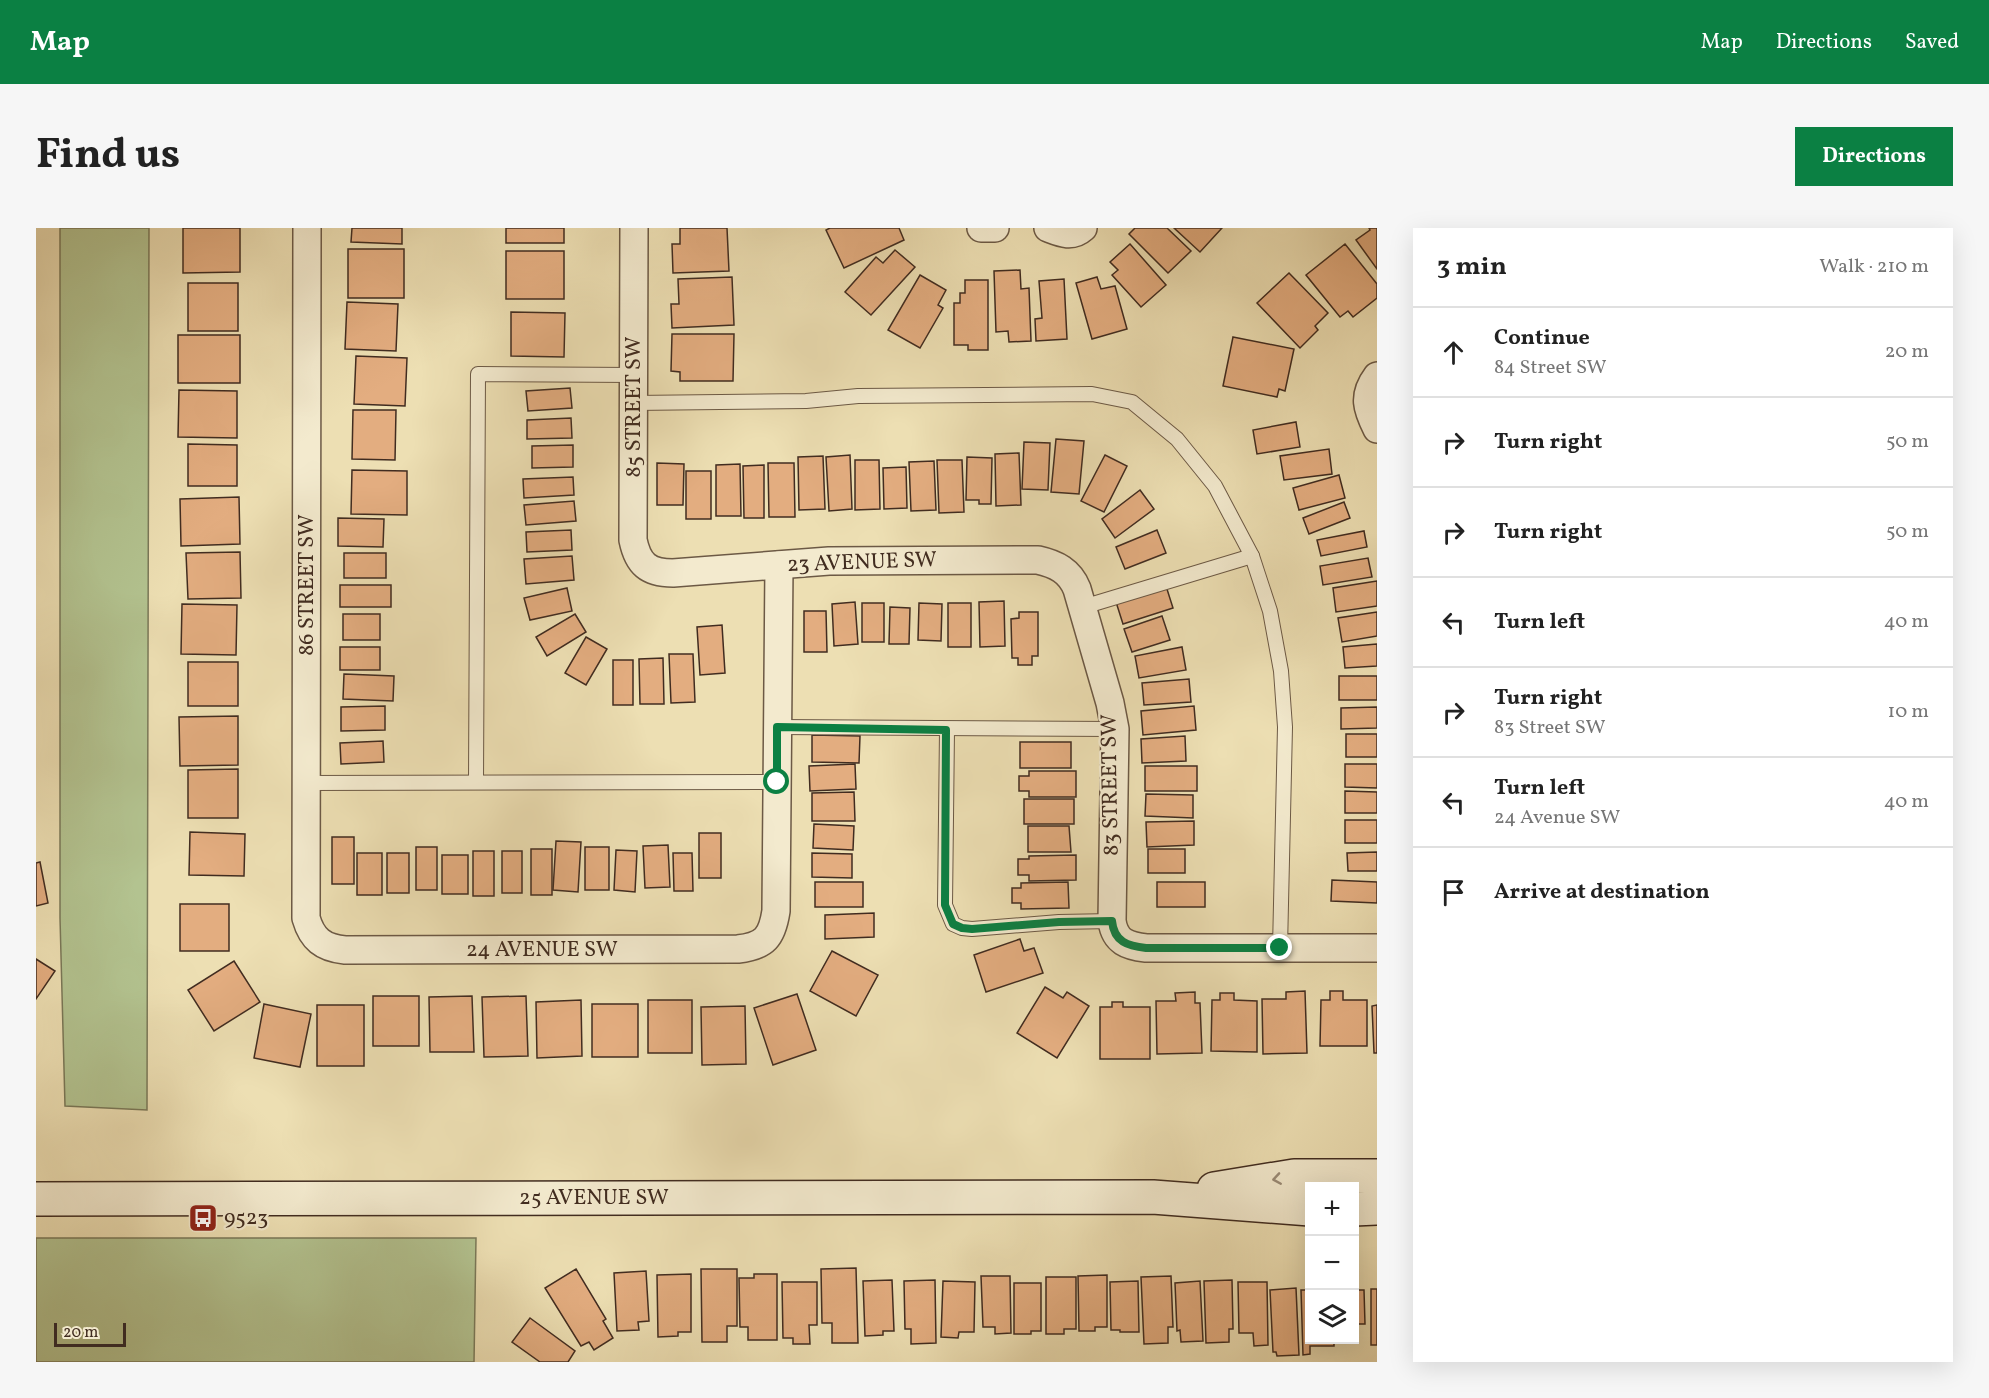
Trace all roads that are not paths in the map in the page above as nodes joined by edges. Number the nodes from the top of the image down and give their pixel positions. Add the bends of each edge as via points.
1 (307, 228) edge
2 (634, 228) edge
3 (981, 228) edge
4 (995, 228) edge
5 (1048, 228) edge
6 (1083, 228) edge
7 (634, 375) junction
8 (1373, 385) edge
9 (633, 403) junction
10 (1377, 429) edge
11 (1252, 556) junction
12 (779, 565) junction
13 (1061, 568) joint
14 (661, 573) joint
15 (1083, 607) junction
16 (777, 727) junction
17 (1114, 729) junction
18 (946, 730) junction
19 (476, 782) junction
20 (777, 782) junction
21 (306, 783) junction
22 (1115, 930) junction
23 (317, 940) joint
24 (1280, 948) junction
25 (1377, 948) edge
26 (1377, 1176) edge
27 (1153, 1197) junction
28 (36, 1199) edge
29 (1305, 1209) edge
30 (1359, 1209) edge
31 (1377, 1209) edge

1 - 21 street, 86 STREET SW
2 - 7 street, 85 STREET SW
3 - 4 street
5 - 6 street via 1070,234
7 - 9 street, 85 STREET SW
7 - 19 lane via 477,374
8 - 10 street via 1367,406
9 - 11 lane via 1092,394 1132,402 1177,439 1215,486
9 - 14 street, 85 STREET SW via 633,540 642,563
11 - 15 lane
11 - 24 lane via 1270,611 1281,670 1284,716
12 - 13 street, 23 AVENUE SW via 847,560 1038,560
12 - 14 street, 23 AVENUE SW
12 - 16 street
13 - 15 street, 83 STREET SW via 1074,581
15 - 17 street, 83 STREET SW
16 - 18 lane
16 - 20 street
17 - 18 lane
17 - 22 street, 83 STREET SW
18 - 22 lane via 945,905 953,924 972,929 1059,922
19 - 20 lane
19 - 21 lane
20 - 23 street, 24 AVENUE SW via 776,911 768,938 750,948 345,951 323,946
21 - 23 street, 86 STREET SW via 306,918
22 - 24 street via 1125,944 1146,948
24 - 25 street
26 -> 27 main road, 25 AVENUE SW via 1294,1176
27 - 28 main road, 25 AVENUE SW
27 - 29 main road, 25 AVENUE SW
30 - 31 main road

